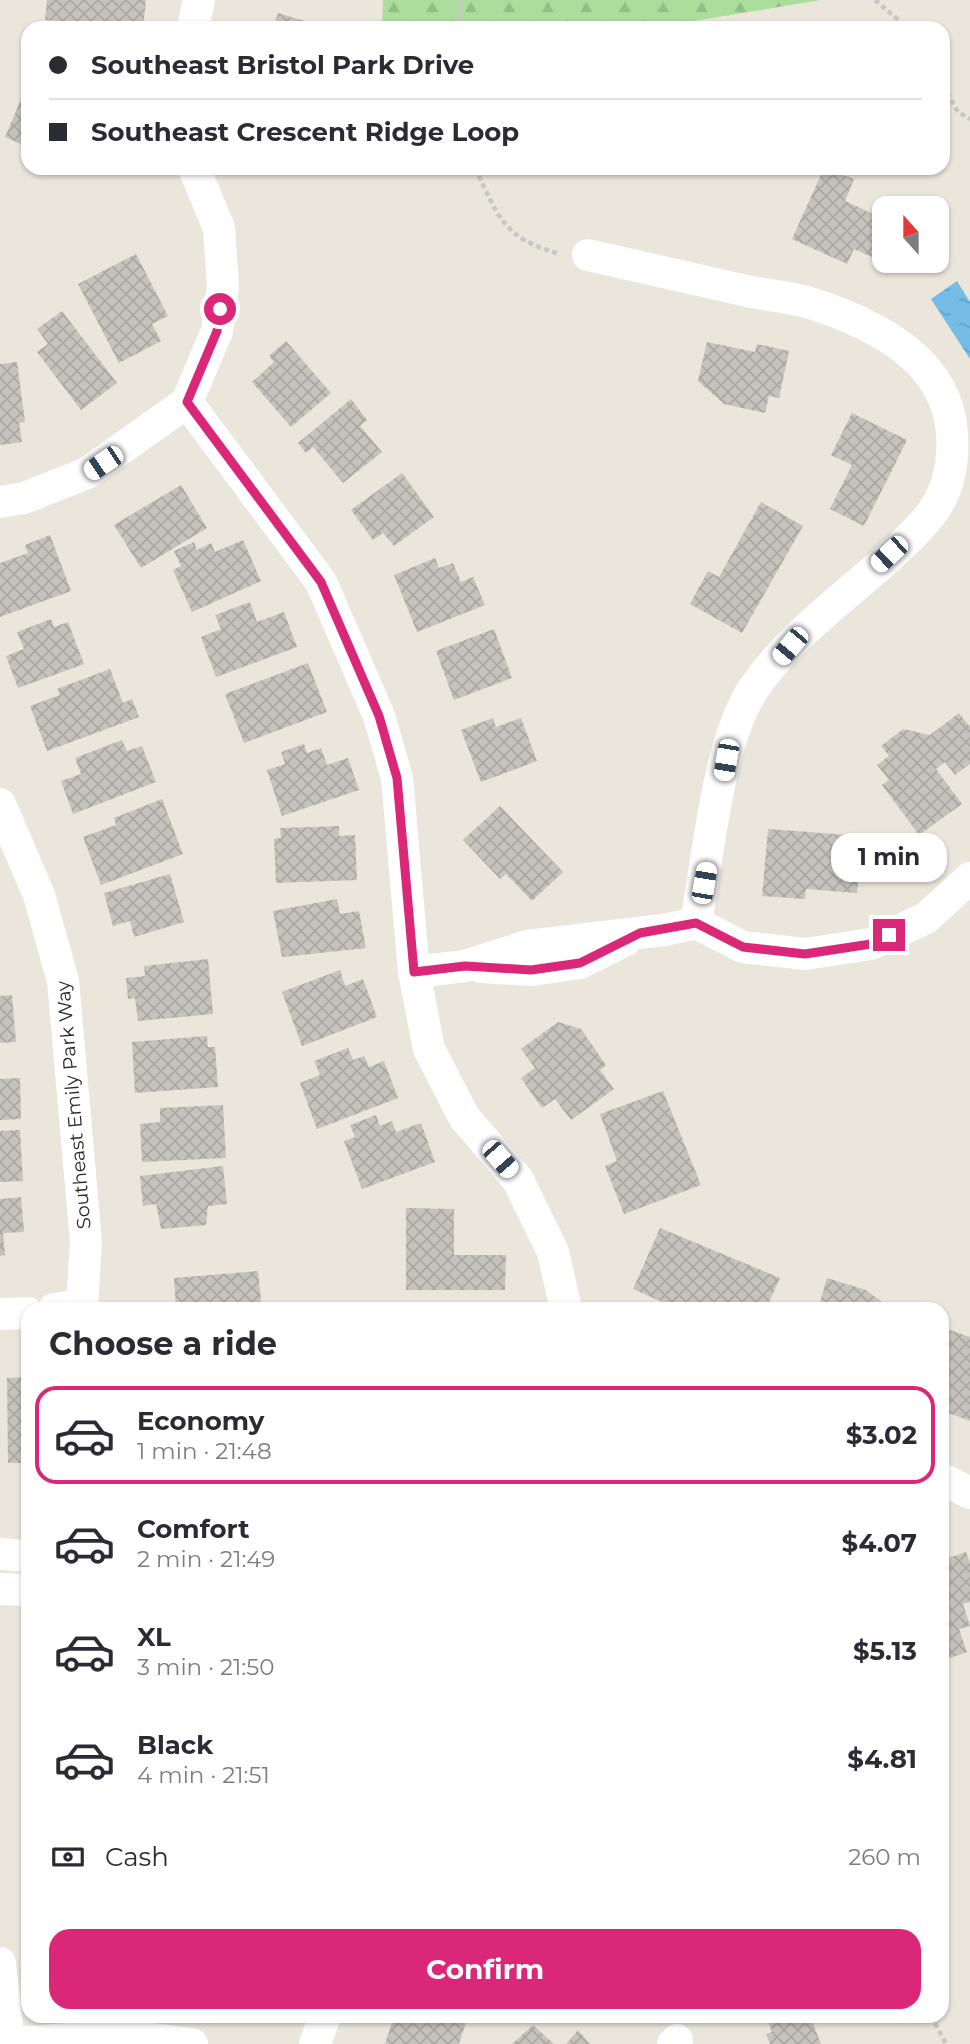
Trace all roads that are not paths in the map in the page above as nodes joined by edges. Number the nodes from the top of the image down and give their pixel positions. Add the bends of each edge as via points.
1 (199, 0) edge
2 (194, 21) edge
3 (197, 175) edge
4 (588, 255) road end
5 (187, 402) junction
6 (0, 502) edge
7 (0, 804) edge
8 (970, 878) edge
9 (696, 923) junction
10 (414, 972) junction
11 (82, 1302) edge
12 (565, 1302) edge
13 (21, 1313) edge
14 (0, 1314) edge
15 (949, 1482) edge
16 (970, 1493) edge
17 (0, 1554) edge
18 (21, 1556) edge
19 (0, 1589) edge
20 (21, 1590) edge
21 (0, 1962) edge
22 (322, 2023) edge
23 (6, 2043) edge
24 (192, 2044) edge
25 (315, 2044) edge

1 - 2 street
3 - 5 street via 219,228 223,286 217,331
4 - 9 street via 808,303 893,338 925,367 952,426 954,457 946,488 928,517 790,646 754,689 731,734
5 - 6 street via 87,473 24,498
5 - 10 street via 321,582 379,716 397,778
7 - 11 street, Southeast Emily Park Way via 39,895 63,981 86,1242
8 - 9 street via 926,918 871,944 805,954 743,947
9 - 10 street via 640,933 580,963 531,970 465,966
10 - 12 street via 429,1049 464,1117 518,1180 554,1252
13 - 14 street
15 - 16 street
17 - 18 street
19 - 20 street
21 - 23 street
22 - 25 street
23 - 24 street via 122,2035

